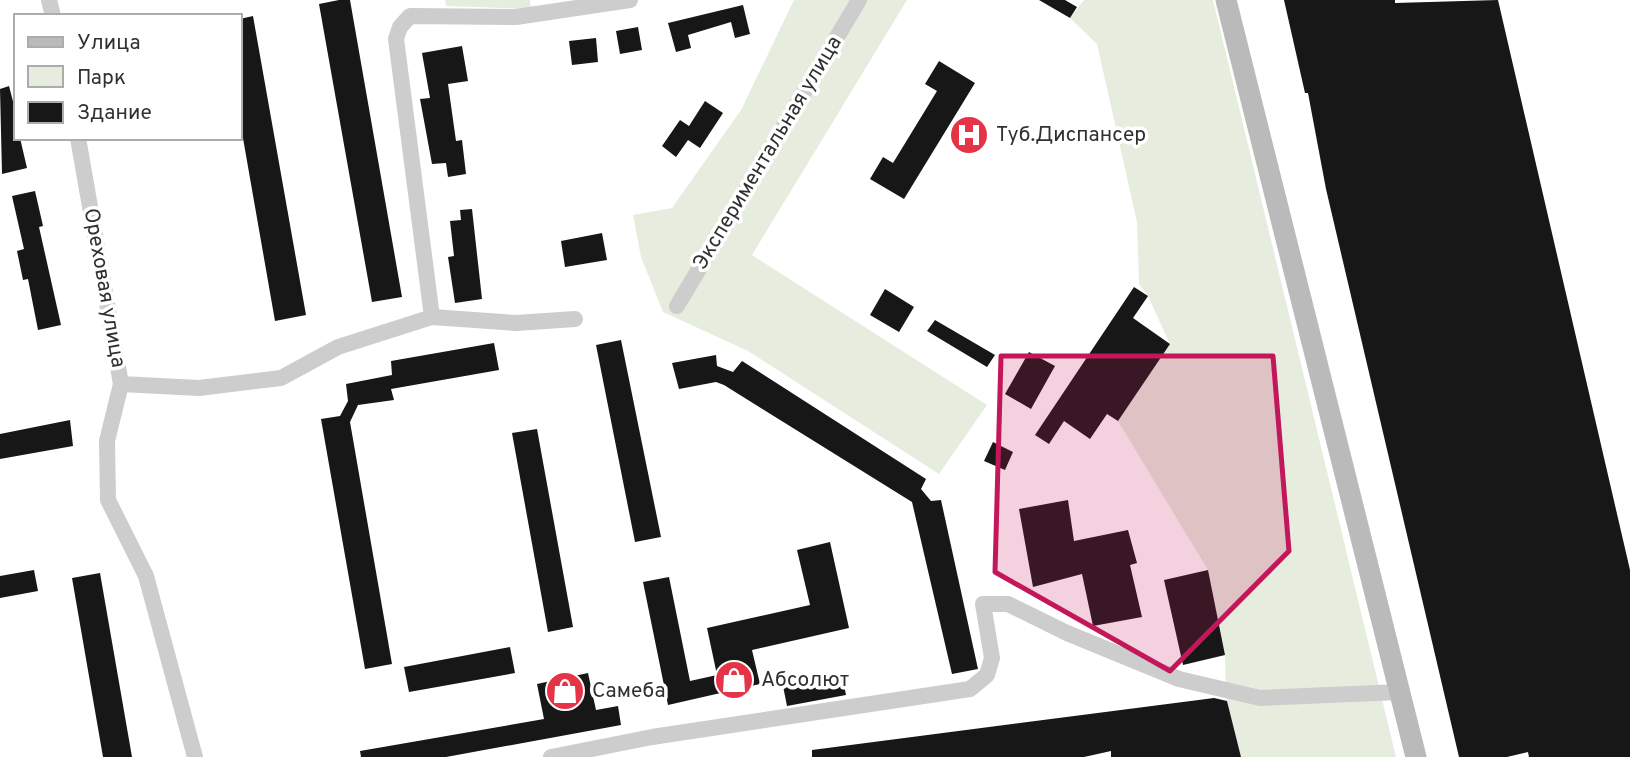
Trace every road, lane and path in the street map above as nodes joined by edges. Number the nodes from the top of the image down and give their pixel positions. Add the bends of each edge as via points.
1 (514, 0) edge
2 (630, 0) edge
3 (1226, 0) edge
4 (851, 3) edge
5 (516, 17) junction
6 (78, 140) edge
7 (677, 306) dead end
8 (432, 317) junction
9 (575, 319) dead end
10 (121, 384) junction
11 (1400, 692) junction
12 (611, 751) edge
13 (195, 757) edge
14 (551, 757) edge
15 (1416, 757) edge

1 - 5 street
2 - 5 street
3 - 11 main road
4 - 7 street, Экспериментальная улица
5 - 8 street via 410,16 396,39
6 - 10 street, Ореховая улица
8 - 9 street via 516,323
8 - 10 street via 338,347 281,378 199,388
10 - 13 street, Ореховая улица via 107,441 108,500 146,576
11 - 12 street via 1260,698 1179,679 1008,604 983,604 992,658 987,676 970,689
11 - 15 main road
12 - 14 street

